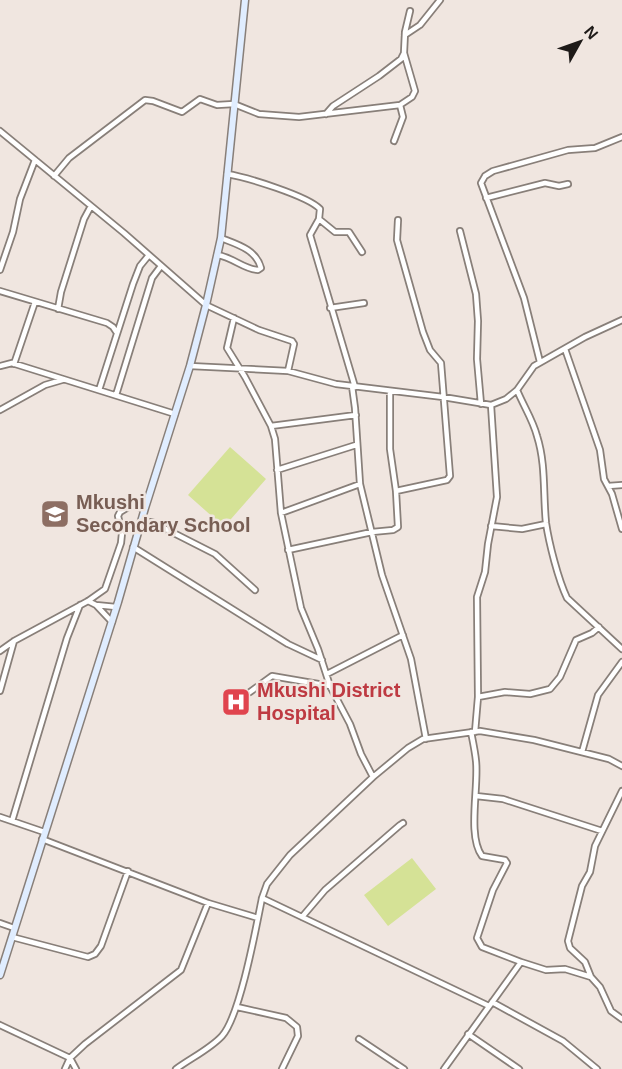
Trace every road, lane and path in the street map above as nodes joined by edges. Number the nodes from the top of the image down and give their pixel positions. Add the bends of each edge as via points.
1 (245, 0) edge
2 (440, 0) edge
3 (410, 11) dead end
4 (405, 35) junction
5 (404, 53) junction
6 (234, 104) junction
7 (400, 105) junction
8 (326, 114) junction
9 (0, 131) edge
10 (622, 137) edge
11 (394, 141) dead end
12 (35, 160) junction
13 (227, 174) junction
14 (54, 176) junction
15 (568, 184) dead end
16 (486, 198) junction
17 (92, 206) junction
18 (319, 219) junction
19 (398, 220) dead end
20 (460, 231) dead end
21 (221, 238) junction
22 (362, 252) dead end
23 (148, 255) junction
24 (217, 255) junction
25 (161, 266) junction
26 (0, 270) edge
27 (0, 291) edge
28 (35, 302) junction
29 (364, 303) dead end
30 (206, 305) junction
31 (330, 308) junction
32 (58, 309) junction
33 (234, 318) junction
34 (622, 320) edge
35 (117, 333) junction
36 (565, 348) junction
37 (540, 362) junction
38 (14, 364) junction
39 (0, 366) edge
40 (190, 366) junction
41 (240, 369) junction
42 (288, 371) junction
43 (64, 379) junction
44 (353, 386) junction
45 (99, 390) junction
46 (516, 390) junction
47 (390, 391) junction
48 (116, 395) junction
49 (443, 397) junction
50 (481, 404) junction
51 (491, 405) junction
52 (0, 410) edge
53 (175, 414) junction
54 (356, 415) junction
55 (271, 426) junction
56 (356, 446) junction
57 (278, 470) junction
58 (360, 484) junction
59 (622, 485) edge
60 (608, 486) junction
61 (396, 491) junction
62 (145, 508) junction
63 (281, 513) junction
64 (141, 522) junction
65 (546, 524) junction
66 (491, 526) junction
67 (622, 529) edge
68 (372, 532) junction
69 (133, 548) junction
70 (288, 550) junction
71 (255, 590) dead end
72 (88, 601) junction
73 (80, 605) junction
74 (96, 605) junction
75 (116, 607) junction
76 (112, 621) junction
77 (599, 627) junction
78 (403, 635) junction
79 (14, 641) junction
80 (622, 649) edge
81 (0, 651) edge
82 (322, 660) junction
83 (622, 662) edge
84 (327, 674) junction
85 (330, 686) junction
86 (0, 691) edge
87 (250, 692) dead end
88 (478, 697) junction
89 (473, 732) junction
90 (426, 739) junction
91 (582, 752) junction
92 (622, 766) edge
93 (373, 777) junction
94 (622, 791) edge
95 (476, 796) junction
96 (615, 803) junction
97 (622, 806) edge
98 (0, 817) edge
99 (12, 821) junction
100 (403, 824) dead end
101 (602, 831) junction
102 (43, 836) junction
103 (128, 871) junction
104 (262, 898) junction
105 (208, 903) junction
106 (302, 917) junction
107 (258, 918) junction
108 (0, 923) edge
109 (14, 928) junction
110 (12, 937) junction
111 (521, 962) junction
112 (0, 975) edge
113 (591, 977) junction
114 (490, 1004) junction
115 (237, 1007) junction
116 (622, 1019) edge
117 (0, 1025) edge
118 (468, 1034) junction
119 (359, 1039) dead end
120 (70, 1058) junction
121 (184, 1064) junction
122 (65, 1069) edge
123 (76, 1069) edge
124 (176, 1069) edge
125 (188, 1069) edge
126 (282, 1069) edge
127 (404, 1069) edge
128 (444, 1069) edge
129 (519, 1069) edge
130 (597, 1069) edge

1 - 6 street
2 - 4 street via 420,25
3 - 4 street
4 - 5 street
5 - 7 street via 415,91
5 - 8 street
6 - 8 street via 272,116
6 - 13 street
6 - 14 street via 217,105 200,99 182,112 145,100 69,158
7 - 8 street
7 - 11 street via 403,117
9 - 12 street
10 - 16 street via 595,148 568,150 493,171 482,179
12 - 14 street
12 - 26 street
13 - 18 street via 254,179 309,201 320,209
13 - 21 street
14 - 17 street
15 - 16 street via 545,183
16 - 37 street via 524,298
17 - 23 street
17 - 32 street via 84,219
18 - 22 street via 335,232 349,232
18 - 31 street via 310,235
19 - 49 street via 397,240 423,332 441,363
20 - 50 street via 476,294
21 - 24 street
21 - 24 street via 252,253 261,268 254,270
23 - 25 street
23 - 35 street via 137,272
24 - 30 street
25 - 30 street
25 - 48 street via 152,278
27 - 28 street
28 - 32 street
28 - 38 street
29 - 31 street
30 - 33 street
30 - 40 street
31 - 44 street
32 - 35 street via 107,323
33 - 41 street via 227,348
33 - 42 street via 292,341
34 - 36 street
35 - 45 street
36 - 37 street
36 - 60 street via 600,450
37 - 46 street
38 - 39 street
38 - 43 street
40 - 41 street
40 - 53 street
41 - 42 street
41 - 55 street
42 - 44 street
43 - 45 street
43 - 52 street
44 - 47 street
44 - 54 street
45 - 48 street
46 - 51 street
46 - 65 street via 537,434 544,469
47 - 49 street
47 - 61 street via 390,448
48 - 53 street
49 - 50 street
49 - 61 street via 449,478
50 - 51 street
51 - 66 street via 498,487
53 - 62 street
54 - 55 street
54 - 56 street
55 - 57 street
56 - 57 street
56 - 58 street
57 - 63 street
58 - 63 street
58 - 68 street
59 - 60 street
60 - 67 street
61 - 68 street via 398,527
62 - 64 street
62 - 72 street via 130,506 120,512 121,543 106,587
63 - 70 street
64 - 69 street
64 - 71 street via 152,522 215,554
65 - 66 street via 522,529
65 - 77 street via 567,598
66 - 88 street via 486,572 477,597
68 - 70 street
68 - 78 street
69 - 75 street
69 - 82 street via 288,644
70 - 82 street via 301,608
72 - 73 street
72 - 74 street
73 - 79 street
73 - 99 street
74 - 75 street
74 - 76 street
75 - 76 street
76 - 102 street
77 - 80 street
77 - 88 street via 576,640 560,677 550,689
78 - 84 street
78 - 90 street
79 - 81 street
79 - 86 street
82 - 84 street
83 - 91 street via 598,694
84 - 85 street
85 - 87 street via 272,676
85 - 93 street
88 - 89 street
89 - 90 street
89 - 91 street via 534,740
89 - 95 street
90 - 93 street via 408,748
91 - 92 street
93 - 104 street via 290,855 272,877
94 - 96 street
95 - 101 street via 496,797
95 - 111 street via 475,835 479,853 507,863 493,890 478,944
96 - 97 street
96 - 101 street
98 - 99 street
99 - 102 street
100 - 106 street via 325,890
101 - 113 street via 568,941 585,962
102 - 103 street
102 - 109 street
103 - 105 street
103 - 110 street via 95,954 88,957
104 - 106 street
104 - 107 street
105 - 107 street
105 - 120 street via 181,970
106 - 114 street
107 - 115 street
108 - 109 street
109 - 110 street
110 - 112 street
111 - 113 street
111 - 114 street
113 - 116 street via 610,1011
114 - 118 street
114 - 130 street via 563,1041
115 - 121 street via 223,1035
115 - 126 street via 286,1018 297,1027 298,1036
117 - 120 street
118 - 128 street
118 - 129 street
119 - 127 street
120 - 122 street
120 - 123 street
121 - 124 street
121 - 125 street

